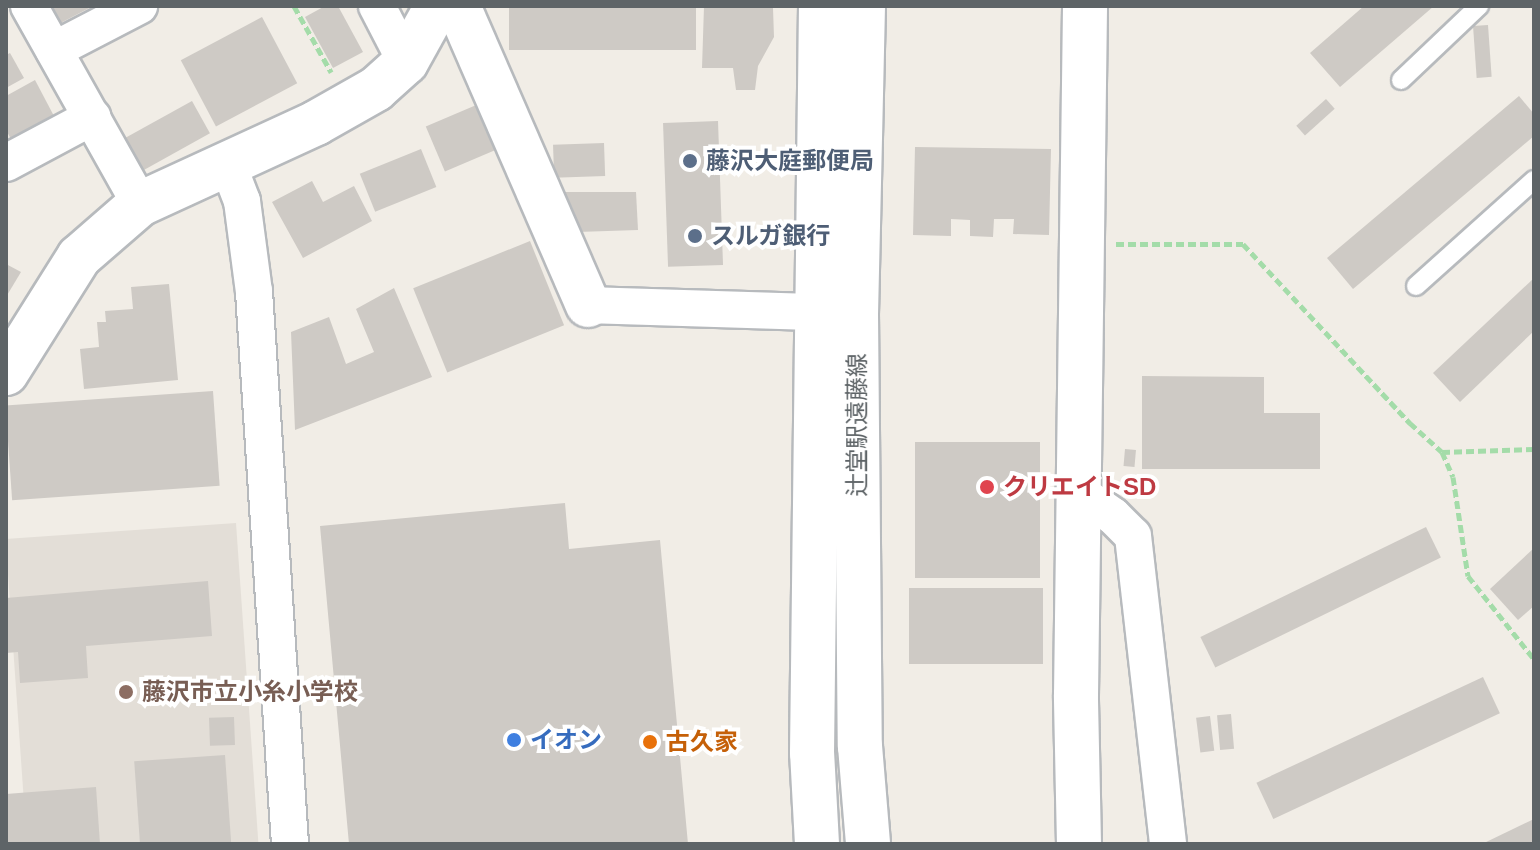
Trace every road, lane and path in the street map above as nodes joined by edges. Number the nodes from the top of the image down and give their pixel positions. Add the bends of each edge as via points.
1 (29, 6) edge
2 (139, 6) edge
3 (294, 6) edge
4 (377, 6) edge
5 (437, 6) edge
6 (458, 6) edge
7 (821, 6) edge
8 (863, 6) edge
9 (1085, 6) edge
10 (1479, 6) edge
11 (54, 50) junction
12 (406, 62) junction
13 (1401, 80) dead end
14 (349, 104) junction
15 (92, 117) junction
16 (227, 162) junction
17 (6, 163) edge
18 (1534, 180) edge
19 (140, 204) junction
20 (1082, 244) junction
21 (1416, 286) dead end
22 (588, 305) joint
23 (837, 312) junction
24 (6, 373) edge
25 (1534, 449) edge
26 (1442, 452) junction
27 (1080, 493) junction
28 (1534, 659) edge
29 (290, 844) edge
30 (817, 844) edge
31 (868, 844) edge
32 (1079, 844) edge
33 (1168, 844) edge

1 - 11 street
2 - 11 street
3 - 14 path
4 - 12 street
5 - 12 street
6 - 22 street
7 - 23 street, 辻堂駅遠藤線
8 - 23 street, 辻堂駅遠藤線
9 - 20 street
10 - 13 lane
11 - 15 street
12 - 14 street
14 - 16 street
15 - 17 street
15 - 19 street
16 - 19 street
16 - 29 street via 242,201 254,292
18 - 21 lane
19 - 24 street via 79,257
20 - 26 path via 1243,244
20 - 27 street
22 - 23 street
23 - 30 street, 辻堂駅遠藤線 via 812,793
23 - 31 street, 辻堂駅遠藤線
25 - 26 path
26 - 28 path via 1453,477 1468,576
27 - 32 street
27 - 33 street via 1133,536

